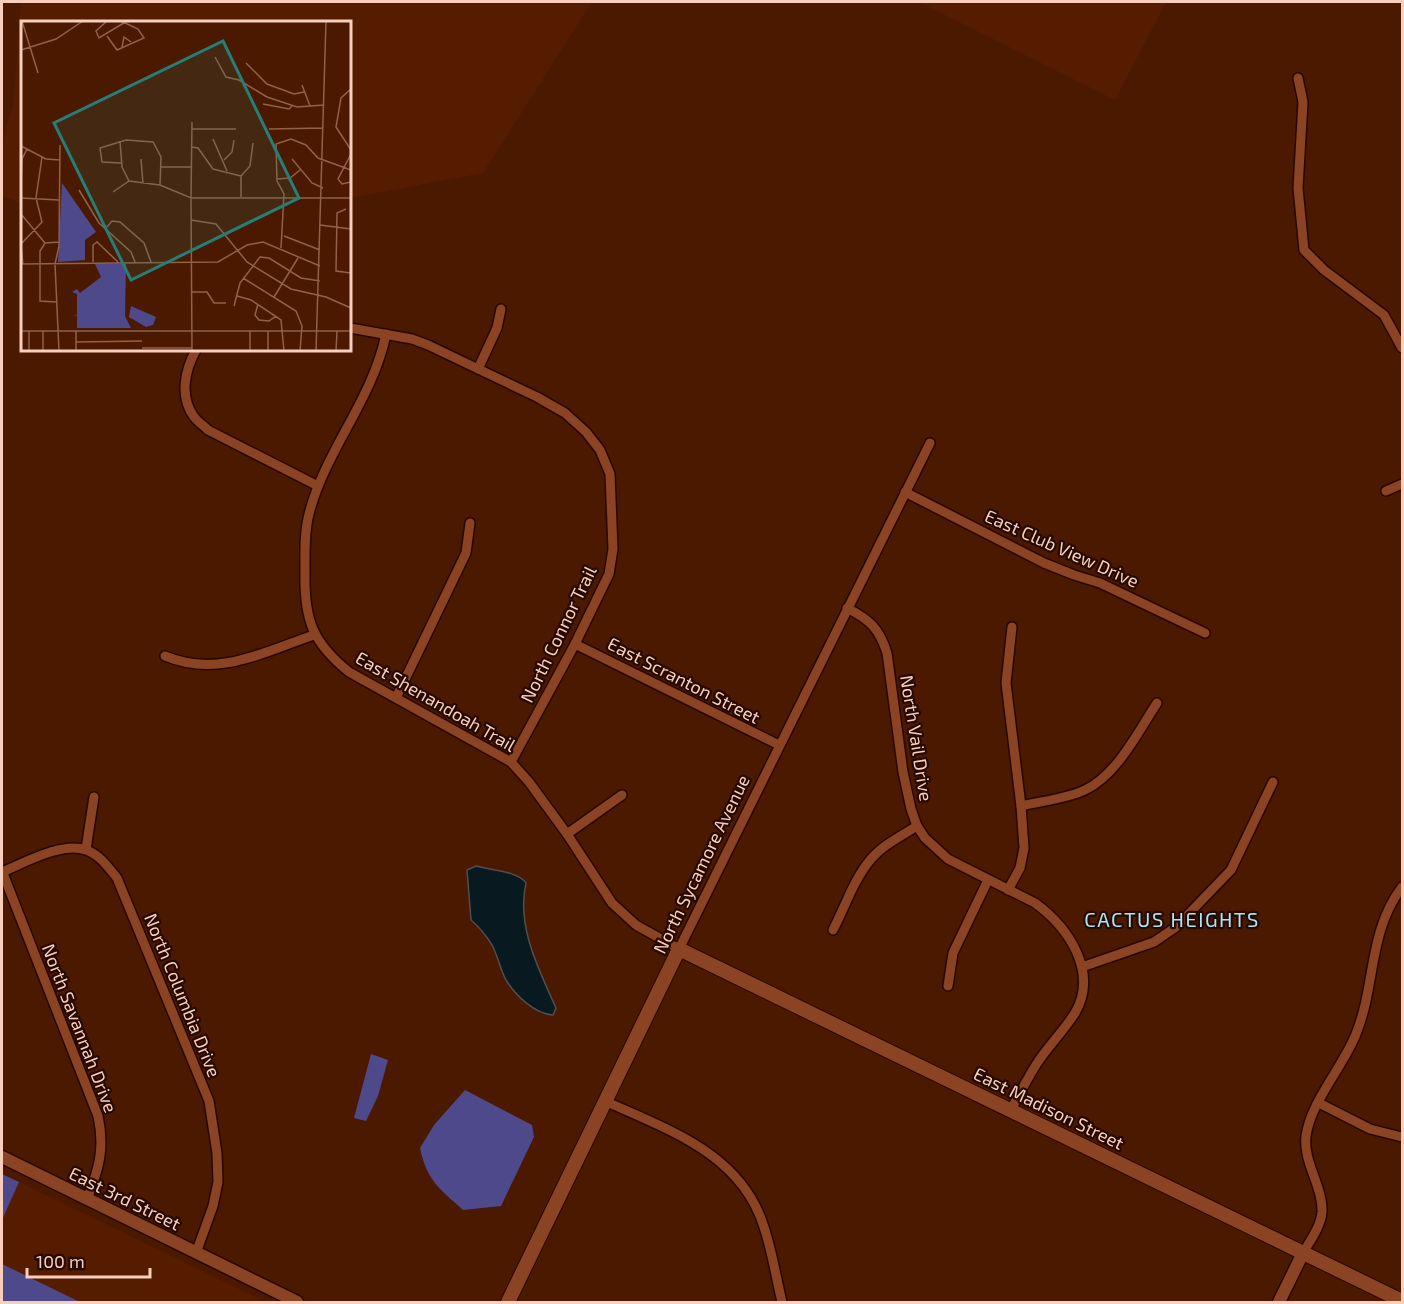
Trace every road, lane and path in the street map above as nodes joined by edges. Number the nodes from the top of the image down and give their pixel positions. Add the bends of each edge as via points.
1 (1298, 78) dead end
2 (501, 309) dead end
3 (351, 328) edge
4 (386, 334) junction
5 (1402, 348) edge
6 (196, 351) edge
7 (478, 369) junction
8 (930, 443) dead end
9 (1402, 484) edge
10 (318, 486) junction
11 (1386, 491) dead end
12 (905, 492) junction
13 (470, 523) dead end
14 (847, 608) junction
15 (1012, 627) dead end
16 (1205, 633) dead end
17 (314, 635) junction
18 (575, 644) junction
19 (165, 656) dead end
20 (396, 698) junction
21 (1157, 703) dead end
22 (778, 745) junction
23 (511, 762) junction
24 (1273, 782) dead end
25 (622, 795) dead end
26 (94, 797) dead end
27 (1021, 806) junction
28 (917, 826) junction
29 (567, 834) junction
30 (86, 849) junction
31 (2, 871) edge
32 (988, 880) junction
33 (1402, 887) edge
34 (1008, 890) junction
35 (833, 930) dead end
36 (679, 949) junction
37 (1082, 967) junction
38 (948, 986) dead end
39 (605, 1101) junction
40 (1318, 1103) junction
41 (1011, 1110) junction
42 (1402, 1137) edge
43 (2, 1157) edge
44 (87, 1200) junction
45 (196, 1253) junction
46 (1304, 1253) junction
47 (1402, 1301) edge
48 (297, 1302) edge
49 (508, 1302) edge
50 (782, 1302) edge
51 (1280, 1302) edge

1 - 5 street via 1303,102 1298,188 1304,250 1384,315
2 - 7 street via 497,328
3 - 4 street, North Connor Trail
4 - 7 street, North Connor Trail via 428,345
4 - 10 street, East Shenandoah Trail via 380,358
6 - 10 street via 185,385 194,417 225,440
7 - 18 street, North Connor Trail via 565,413 600,450 609,474 612,560 605,584
8 - 12 street, North Sycamore Avenue
9 - 11 street
10 - 17 street, East Shenandoah Trail via 308,517 305,546 306,596
12 - 14 street, North Sycamore Avenue
12 - 16 street, East Club View Drive via 1044,563 1100,583
13 - 20 street via 466,553
14 - 22 street, North Sycamore Avenue
14 - 28 street, North Vail Drive via 873,625 882,637 903,772
15 - 27 street via 1006,683
17 - 19 street via 213,666 181,663
17 - 20 street, East Shenandoah Trail via 349,672
18 - 22 street, East Scranton Street
18 - 23 street, North Connor Trail
20 - 23 street, East Shenandoah Trail
21 - 27 street via 1101,780 1071,795
22 - 36 street, North Sycamore Avenue
23 - 29 street, East Shenandoah Trail
24 - 37 street via 1231,870 1176,927 1148,944
25 - 29 street
26 - 30 street
27 - 34 street via 1024,848 1020,868
28 - 32 street, North Vail Drive via 948,859
28 - 35 street via 871,860
29 - 36 street, East Shenandoah Trail via 612,903 636,925
30 - 31 street via 67,848
30 - 45 street, North Columbia Drive via 117,878 209,1101 218,1182
31 - 44 street, North Savannah Drive via 98,1116 101,1153
32 - 34 street, North Vail Drive
32 - 38 street via 953,953
33 - 40 street via 1376,943 1358,1032
34 - 37 street, North Vail Drive via 1035,903 1056,921 1074,944
36 - 39 main road, North Sycamore Avenue
36 - 41 main road, East Madison Street
37 - 41 street, North Vail Drive via 1082,993 1075,1012 1036,1064
39 - 49 main road, North Sycamore Avenue
39 - 50 street via 698,1144 739,1182 755,1204 764,1226
40 - 42 street via 1370,1129
40 - 46 street via 1309,1123 1306,1149 1322,1210
41 - 46 main road, East Madison Street
43 - 44 street, East 3rd Street
44 - 45 street, East 3rd Street
45 - 48 street, East 3rd Street
46 - 47 main road, East Madison Street
46 - 51 street

